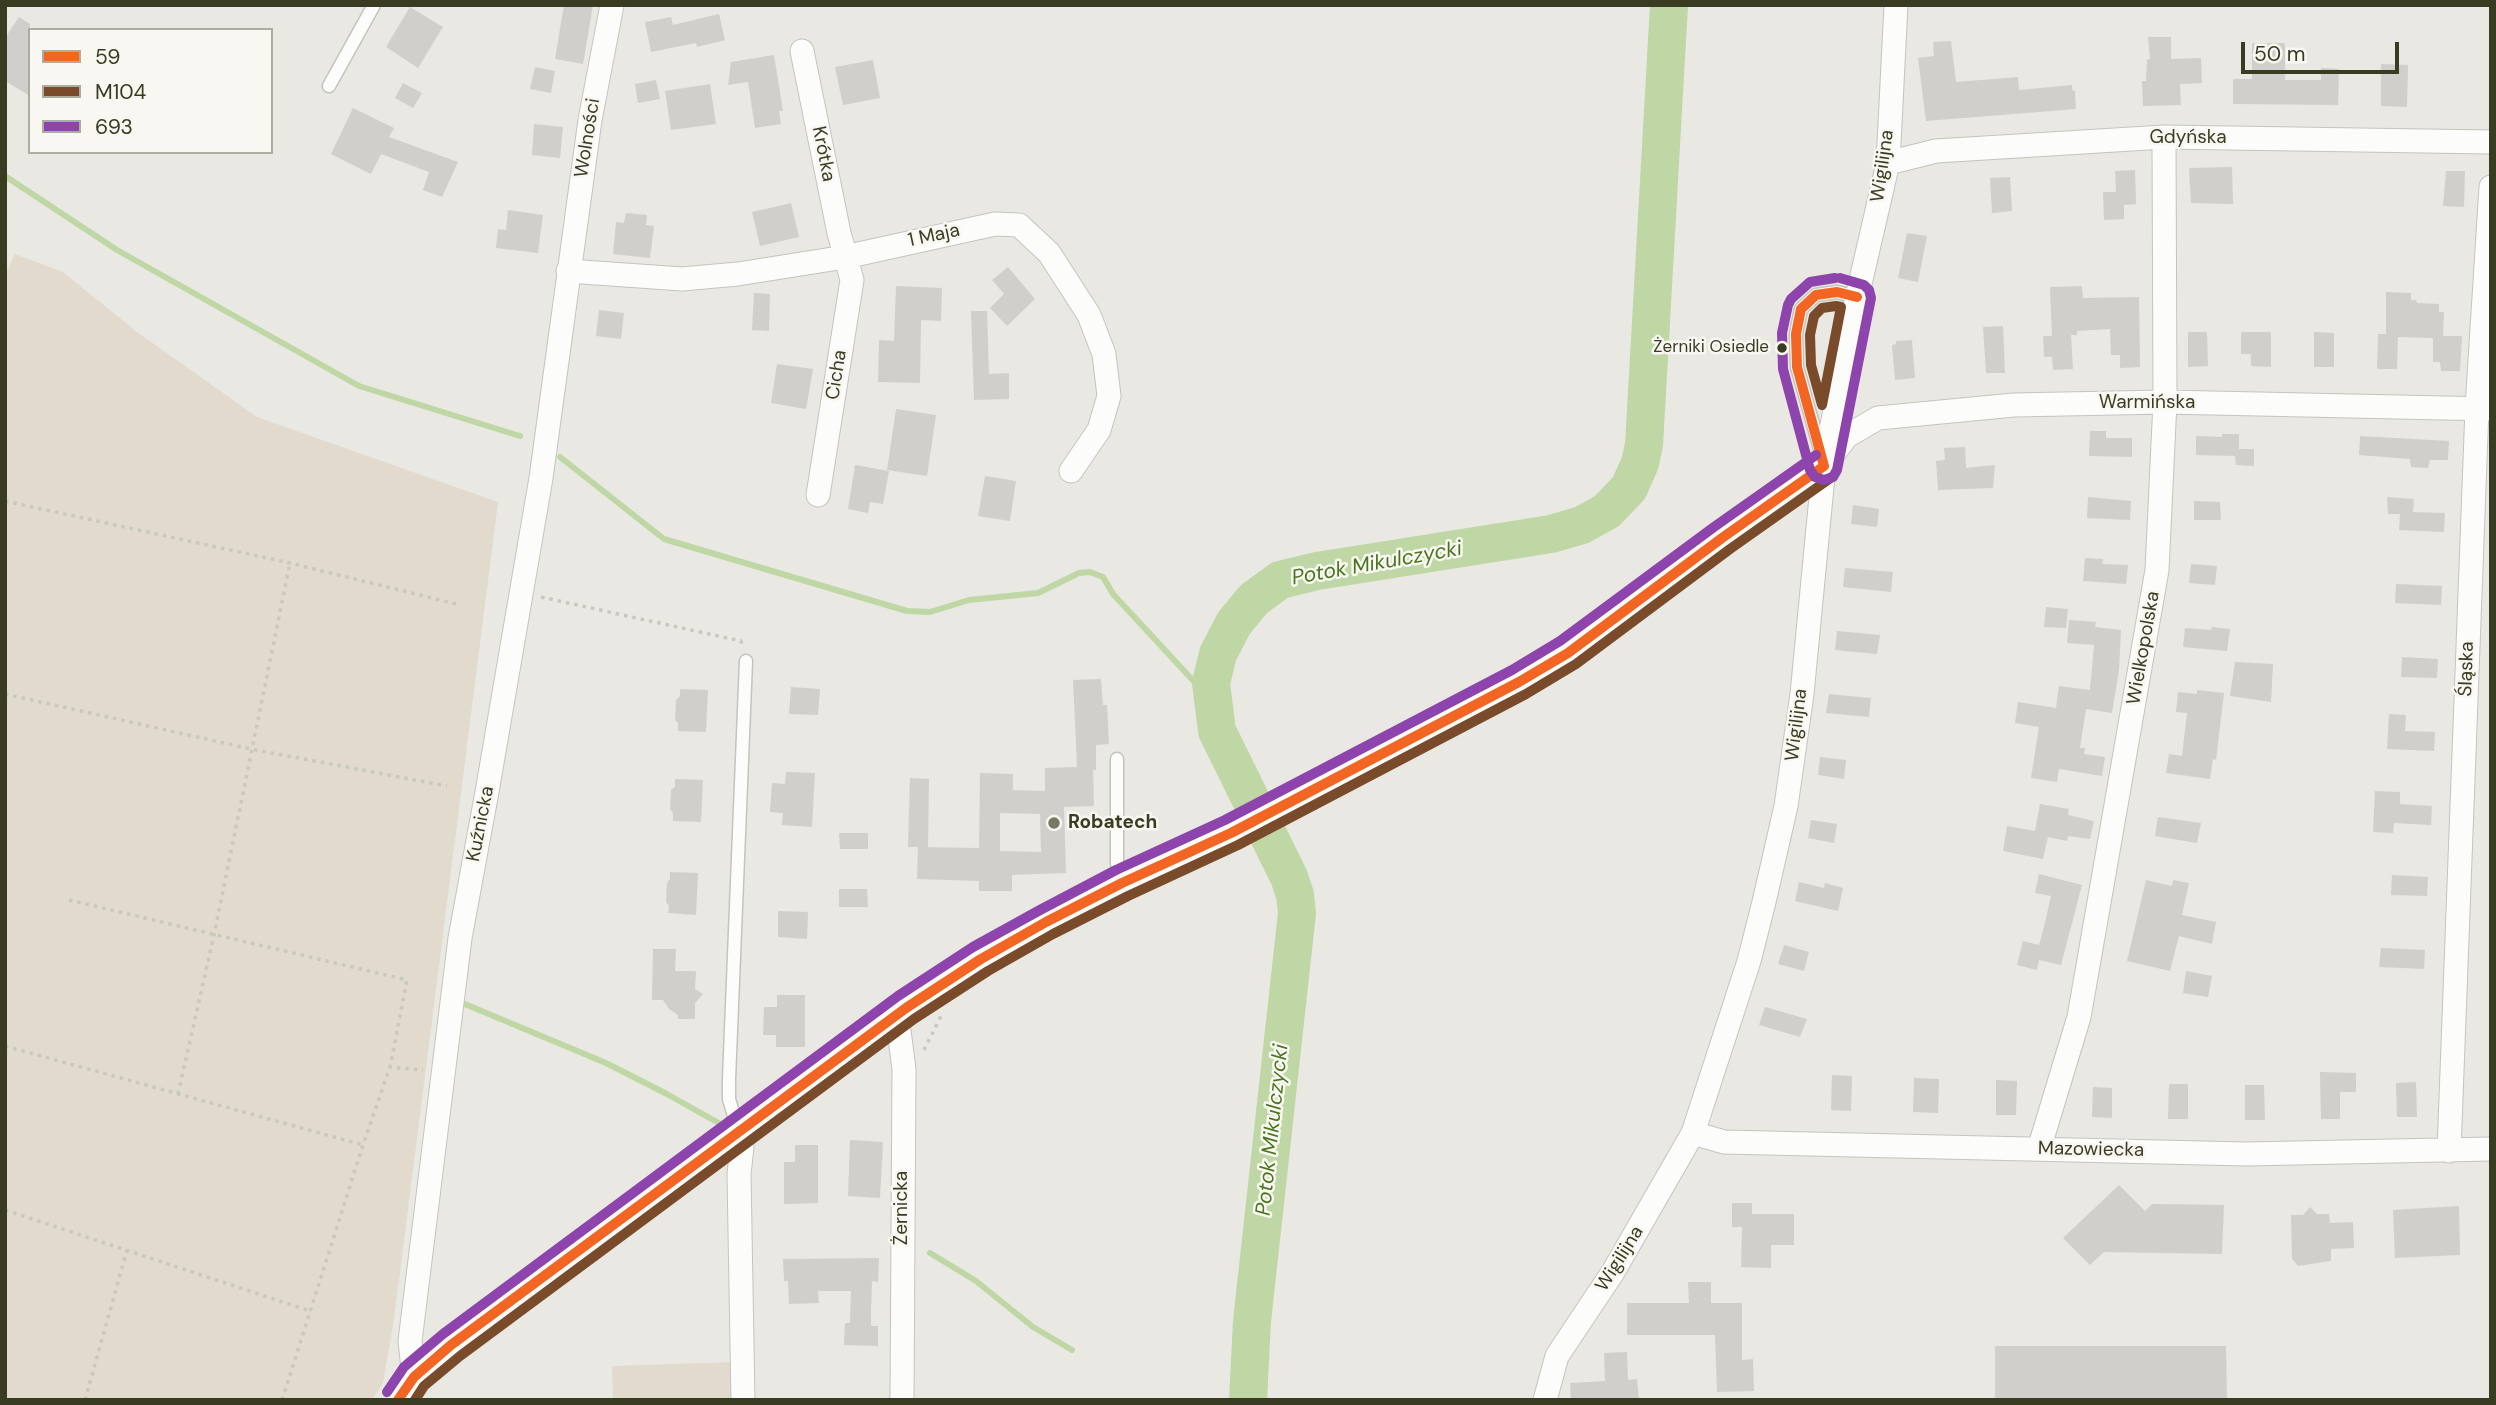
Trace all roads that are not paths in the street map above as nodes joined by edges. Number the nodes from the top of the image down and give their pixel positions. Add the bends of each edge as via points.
1 (374, 5) edge
2 (612, 5) edge
3 (1896, 5) edge
4 (802, 51) dead end
5 (329, 86) dead end
6 (2164, 137) junction
7 (2491, 142) edge
8 (1888, 163) junction
9 (2491, 187) edge
10 (845, 257) junction
11 (568, 271) junction
12 (1857, 297) junction
13 (2165, 402) junction
14 (2484, 409) edge
15 (1824, 466) junction
16 (1071, 471) dead end
17 (818, 495) dead end
18 (746, 662) road end
19 (1117, 759) dead end
20 (1122, 883) junction
21 (892, 1018) junction
22 (739, 1133) junction
23 (1693, 1133) junction
24 (2039, 1149) junction
25 (2491, 1149) edge
26 (2449, 1151) junction
27 (414, 1377) junction
28 (398, 1400) edge
29 (743, 1400) edge
30 (902, 1400) edge
31 (1545, 1400) edge

1 - 5 lane
2 - 11 street, Wolności
3 - 8 street, Wigilijna
4 - 10 street, Krótka
6 - 7 street, Gdyńska
6 - 8 street, Gdyńska via 1936,151
6 - 13 street, Wielkopolska
8 - 12 street, Wigilijna
9 - 14 street, Śląska
10 - 11 street, 1 Maja via 682,279
10 - 16 street, 1 Maja via 995,224 1019,225 1039,243 1089,315 1104,354 1106,408 1099,430
10 - 17 street, Cicha via 852,281
11 - 27 street, Kuźnicka via 545,451 460,938 410,1341
12 - 15 street, Wigilijna
12 - 15 lane via 1837,292 1816,295 1801,309 1796,334 1797,368
13 - 14 street, Warmińska
13 - 15 street, Warmińska via 2014,405 1878,418 1847,436
13 - 24 street, Wielkopolska via 2157,570 2080,1017
14 - 26 street, Śląska
15 - 20 street via 1568,653 1292,803
15 - 23 street, Wigilijna via 1786,806 1749,961
18 - 22 lane via 729,1079 729,1099
19 - 20 lane via 1117,863
20 - 21 street via 981,959
21 - 22 street
21 - 30 street, Żernicka via 899,1031 904,1069
22 - 27 street via 461,1337
22 - 29 street
23 - 24 street, Mazowiecka via 1724,1142
23 - 31 street, Wigilijna via 1613,1272 1557,1356
24 - 26 street, Mazowiecka via 2246,1154
25 - 26 street, Mazowiecka
27 - 28 street

